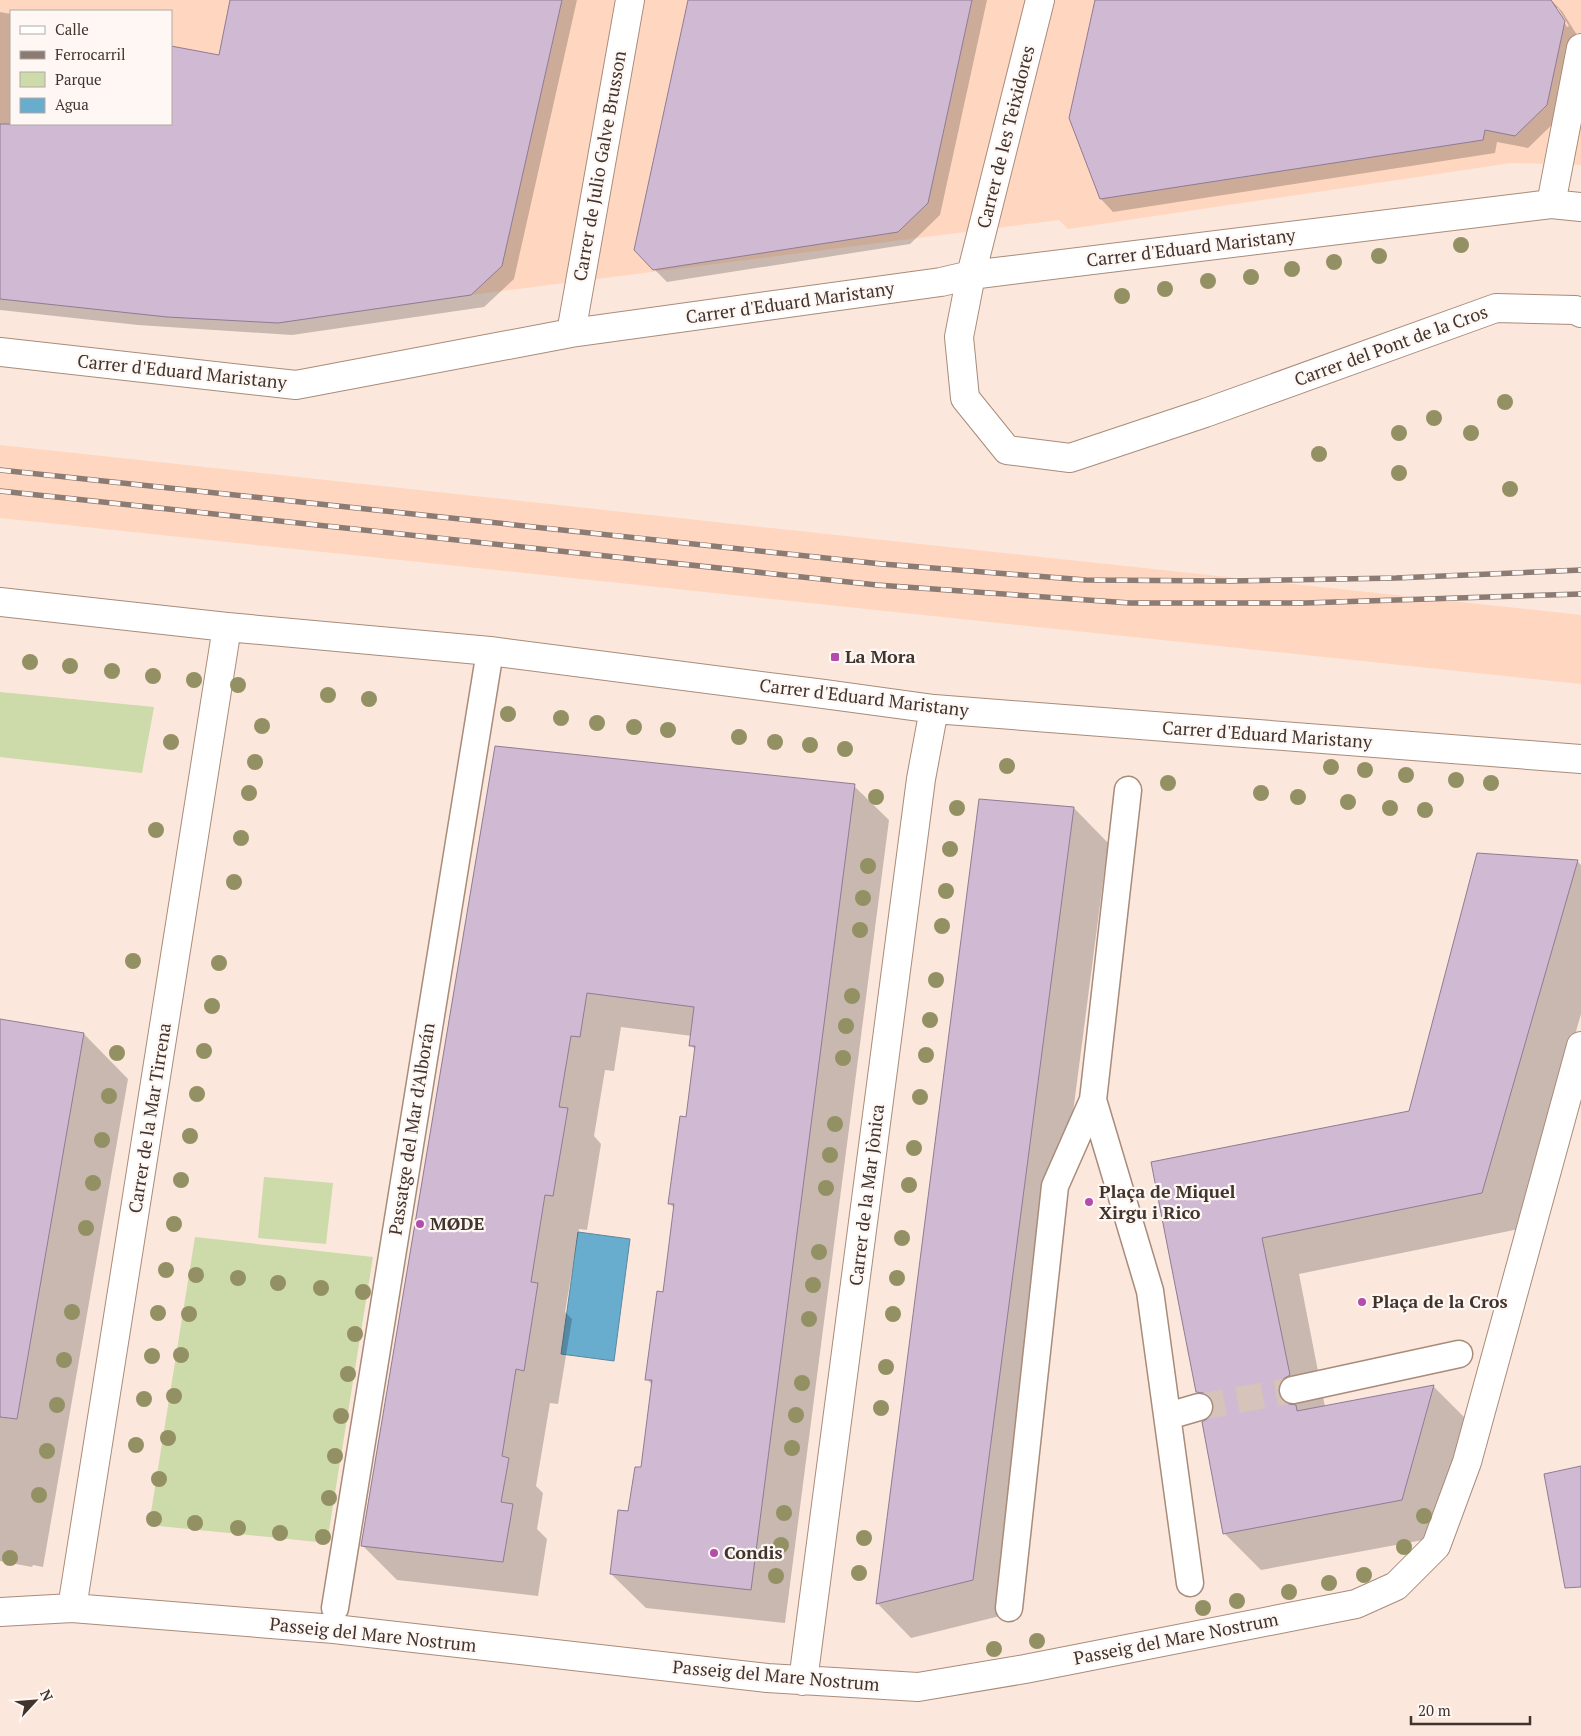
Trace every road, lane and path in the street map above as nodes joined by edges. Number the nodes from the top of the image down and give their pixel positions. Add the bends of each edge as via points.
1 (630, 0) edge
2 (1040, 0) edge
3 (1581, 48) edge
4 (1551, 204) junction
5 (1581, 207) edge
6 (971, 275) junction
7 (1581, 313) edge
8 (571, 333) junction
9 (0, 352) edge
10 (0, 602) edge
11 (227, 627) junction
12 (490, 651) junction
13 (934, 709) junction
14 (1581, 759) edge
15 (1128, 790) dead end
16 (1581, 1046) edge
17 (1093, 1100) junction
18 (1459, 1354) dead end
19 (1293, 1390) tunnel mouth
20 (1199, 1407) tunnel mouth
21 (1168, 1416) junction
22 (1190, 1583) dead end
23 (72, 1608) junction
24 (335, 1608) dead end
25 (1009, 1608) dead end
26 (0, 1612) edge
27 (803, 1681) junction

1 - 8 street, Carrer de Julio Galve Brusson
2 - 6 street, Carrer de les Teixidores
3 - 4 street
4 - 5 street, Carrer d'Eduard Maristany
4 - 6 street, Carrer d'Eduard Maristany
6 - 7 street, Carrer del Pont de la Cros via 959,337 966,398 1007,450 1070,458 1496,308 1575,310
6 - 8 street, Carrer d'Eduard Maristany via 941,282
8 - 9 street, Carrer d'Eduard Maristany via 296,385
10 - 11 street, Carrer d'Eduard Maristany
11 - 12 street, Carrer d'Eduard Maristany
11 - 23 street, Carrer de la Mar Tirrena
12 - 13 street, Carrer d'Eduard Maristany
12 - 24 street, Passatge del Mar d'Alborán
13 - 14 street, Carrer d'Eduard Maristany
13 - 27 street, Carrer de la Mar Jònica via 920,789
15 - 17 street
16 - 27 street, Passeig del Mare Nostrum via 1467,1462 1436,1546 1396,1586 1356,1604 918,1686
17 - 21 street via 1150,1291
17 - 25 street via 1055,1186
18 - 19 street
20 - 21 street
21 - 22 street
23 - 26 street, Passeig del Mare Nostrum
23 - 27 street, Passeig del Mare Nostrum via 334,1629

